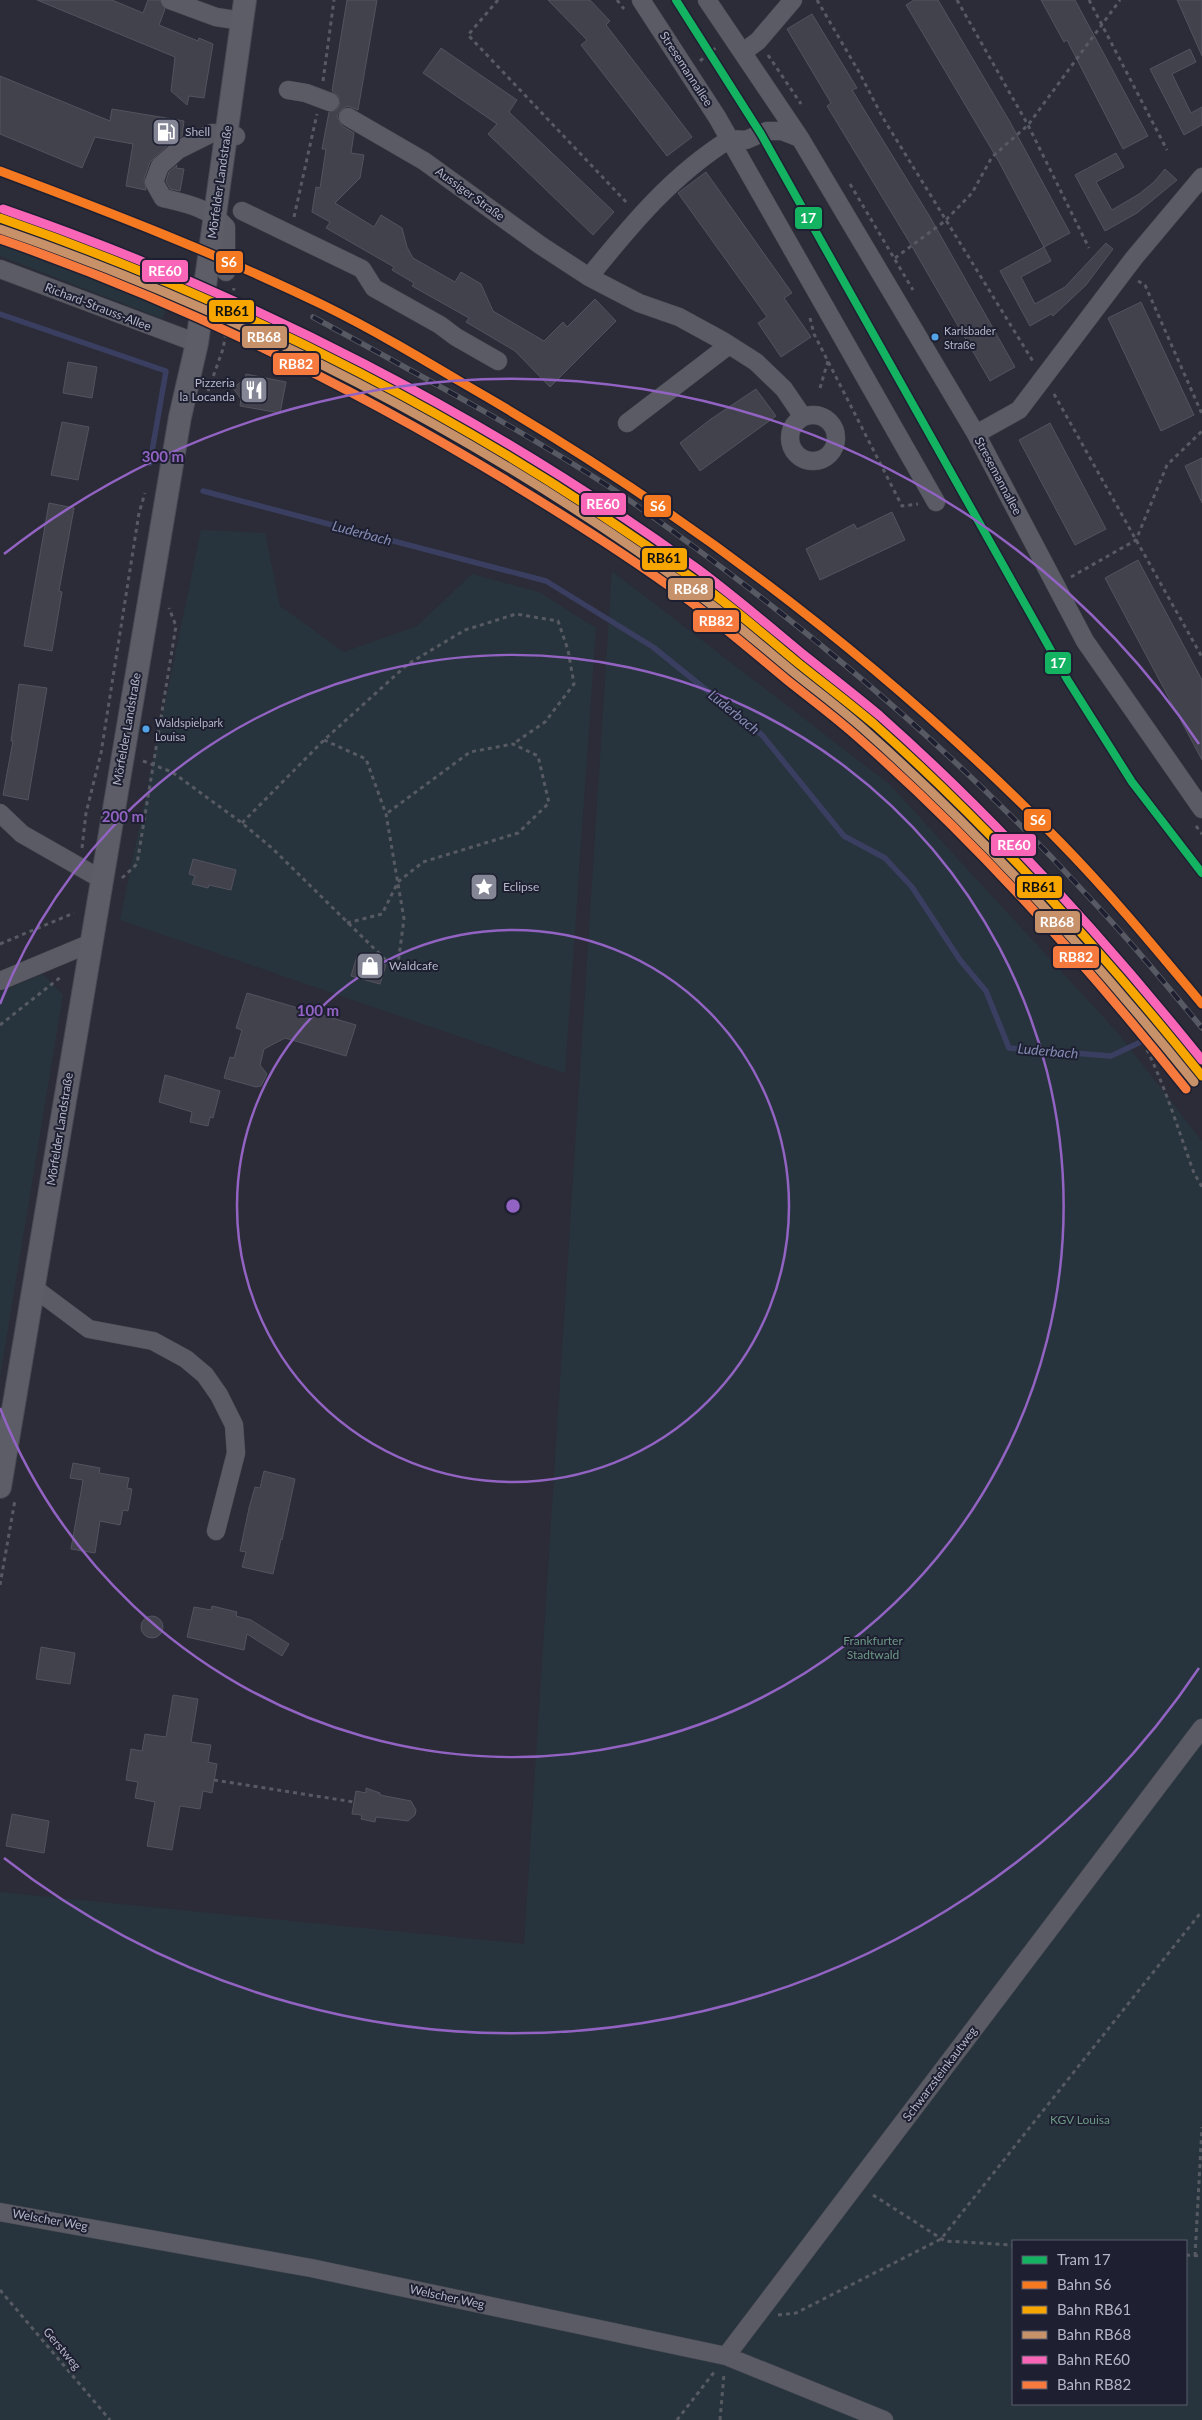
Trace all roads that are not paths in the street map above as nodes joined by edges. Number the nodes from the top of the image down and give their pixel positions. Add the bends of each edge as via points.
1 (170, 0) edge
2 (641, 0) edge
3 (706, 0) edge
4 (793, 0) edge
5 (244, 10) edge
6 (743, 52) junction
7 (288, 90) dead end
8 (772, 94) junction
9 (325, 100) road end
10 (348, 117) dead end
11 (767, 131) junction
12 (232, 135) junction
13 (800, 138) junction
14 (722, 144) junction
15 (1202, 177) edge
16 (242, 211) dead end
17 (215, 215) junction
18 (0, 270) edge
19 (231, 275) road end
20 (589, 277) junction
21 (197, 343) junction
22 (729, 345) junction
23 (498, 361) dead end
24 (803, 417) dead end
25 (627, 423) dead end
26 (976, 434) junction
27 (936, 502) road end
28 (1196, 790) edge
29 (1202, 809) edge
30 (0, 813) edge
31 (111, 880) junction
32 (91, 943) junction
33 (0, 981) edge
34 (34, 1288) junction
35 (0, 1488) edge
36 (216, 1531) dead end
37 (1202, 1728) edge
38 (0, 2212) edge
39 (726, 2356) junction
40 (884, 2420) edge

1 - 5 street via 216,17
2 - 14 street, Stresemannallee via 697,87
3 - 6 street, Stresemannallee
4 - 6 street via 758,41
5 - 12 main road, Mörfelder Landstraße
6 - 8 street, Stresemannallee
7 - 9 street
8 - 11 street via 772,118
8 - 13 street, Stresemannallee
10 - 20 street, Aussiger Straße via 424,161
11 - 13 street via 782,131
11 - 14 street via 746,140
12 - 17 main road, Mörfelder Landstraße
12 - 17 street via 212,133 178,150 160,166 154,182 163,198 195,205
13 - 26 street, Stresemannallee
14 - 20 street via 639,216
14 - 27 street, Stresemannallee
15 - 26 street via 1124,272 1019,410
16 - 23 street via 362,269 374,288
17 - 19 street via 226,227
17 - 21 main road, Mörfelder Landstraße
18 - 21 street, Richard-Strauss-Allee
20 - 22 street, Aussiger Straße via 639,302 679,317
21 - 31 main road, Mörfelder Landstraße via 180,417
22 - 24 street, Aussiger Straße via 756,362 784,389
22 - 25 street
26 - 28 street, Stresemannallee via 1085,642
28 - 29 street, Stresemannallee
30 - 31 street via 22,834
31 - 32 main road, Mörfelder Landstraße
32 - 33 street
32 - 34 main road, Mörfelder Landstraße
34 - 35 main road, Mörfelder Landstraße
34 - 36 street via 89,1329 153,1341 186,1359 205,1375 234,1425 236,1453
37 - 39 street, Schwarzsteinkautweg
38 - 39 street, Welscher Weg via 311,2268
39 - 40 street, Welscher Weg

